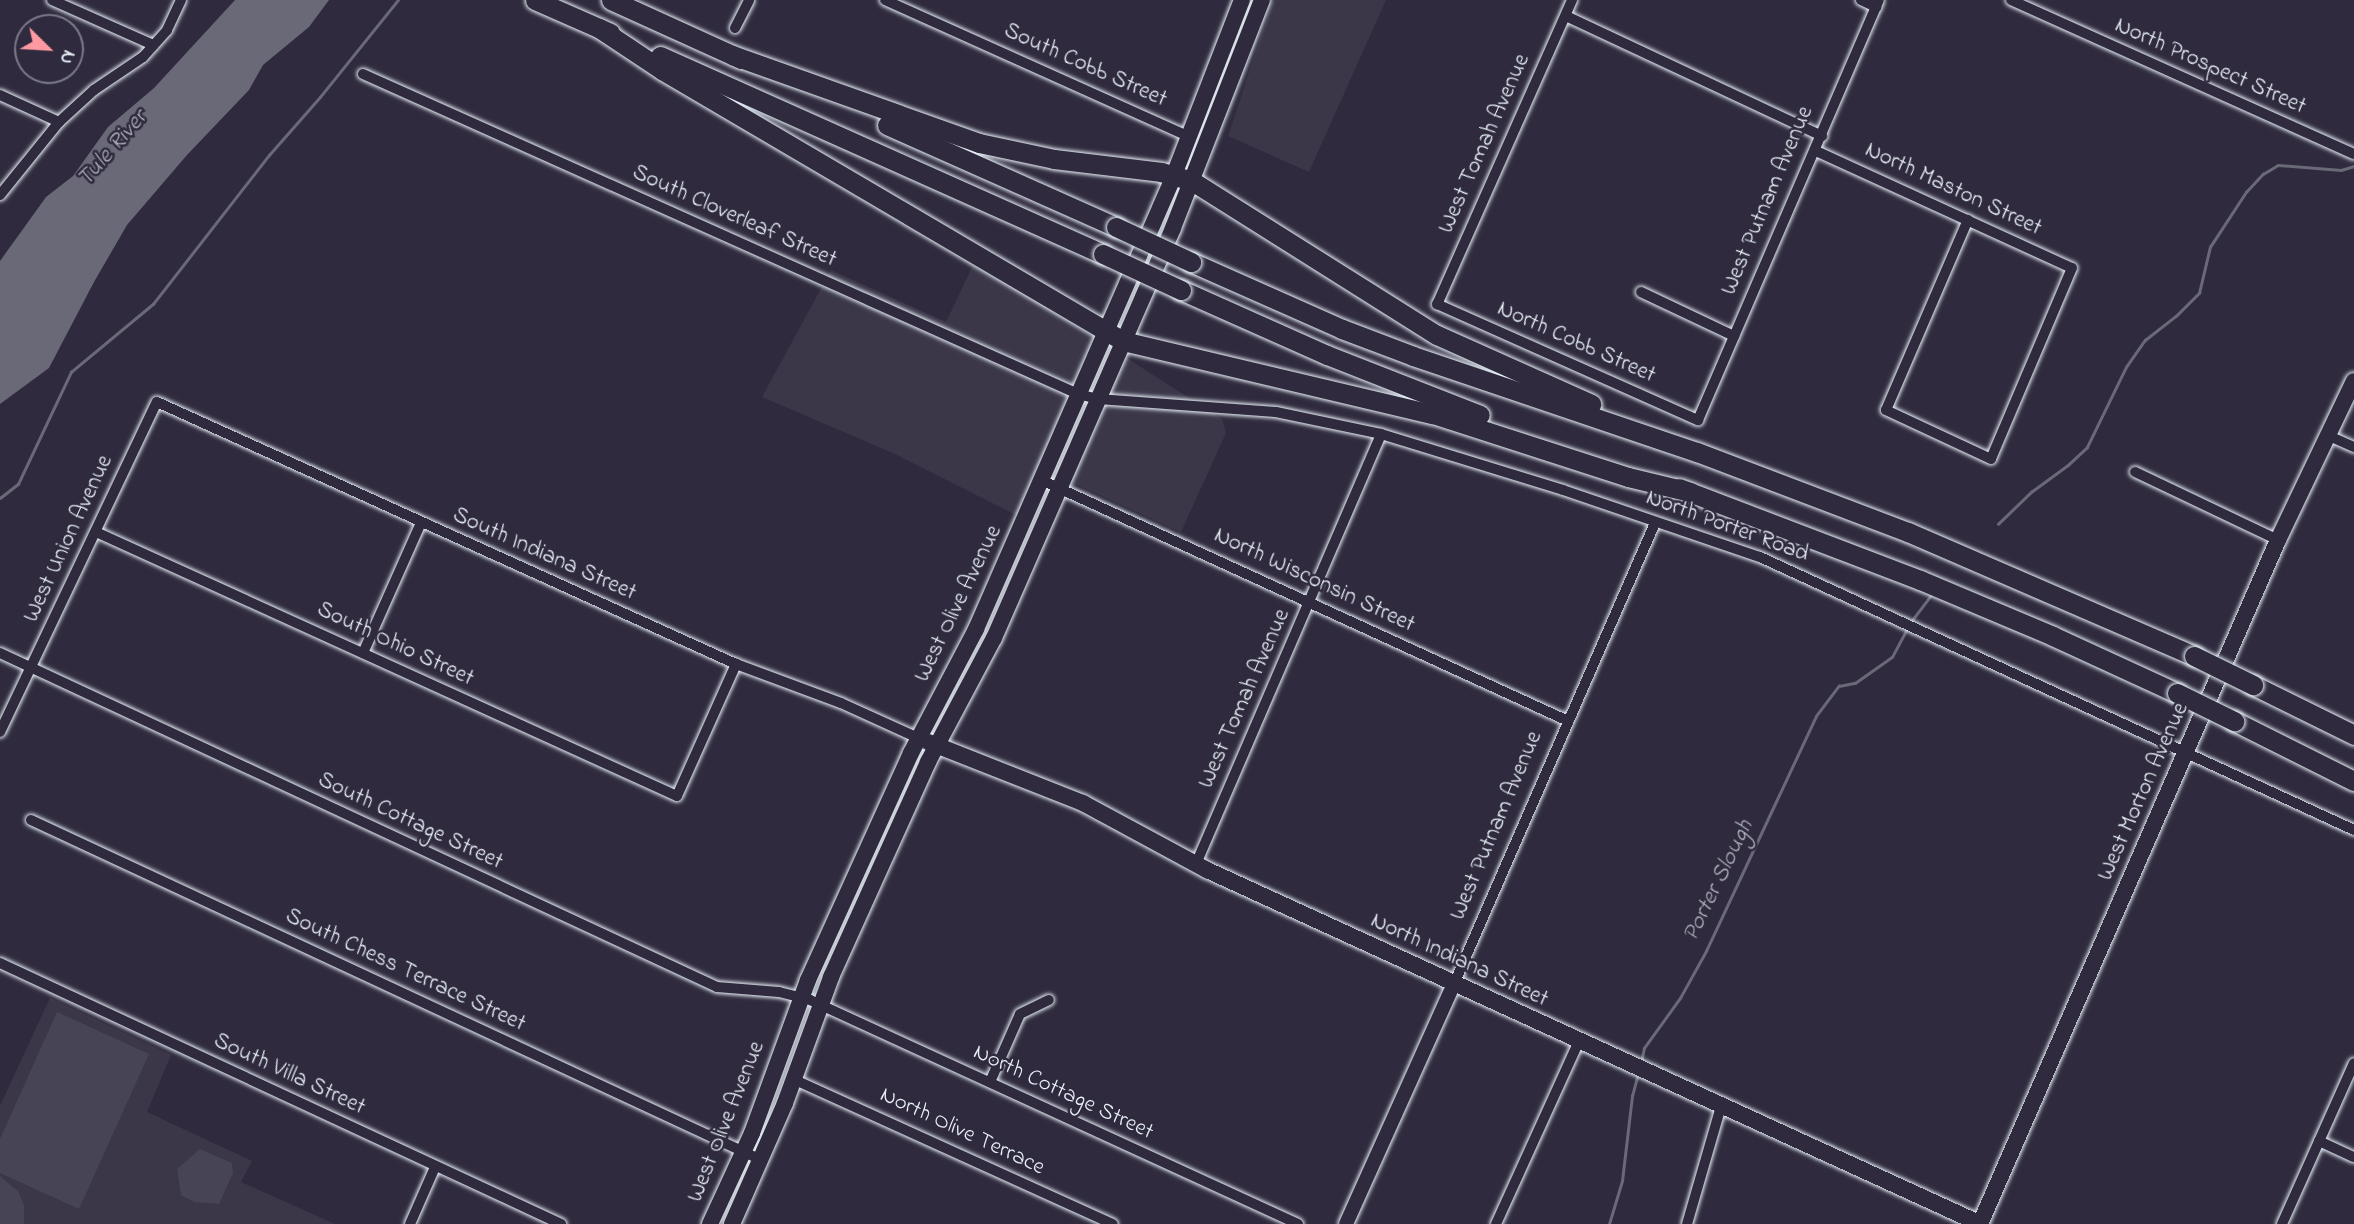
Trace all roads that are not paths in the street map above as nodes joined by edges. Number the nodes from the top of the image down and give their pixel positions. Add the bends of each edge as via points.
1 (52, 0) edge
2 (181, 0) edge
3 (535, 0) edge
4 (611, 0) edge
5 (749, 0) edge
6 (886, 0) edge
7 (1242, 0) edge
8 (1262, 0) edge
9 (1572, 0) edge
10 (1861, 0) edge
11 (2011, 0) edge
12 (1877, 3) edge
13 (1566, 16) junction
14 (1232, 25) junction
15 (599, 28) junction
16 (735, 28) dead end
17 (153, 45) junction
18 (732, 55) junction
19 (363, 74) dead end
20 (1233, 77) junction
21 (0, 95) edge
22 (59, 122) junction
23 (1190, 136) junction
24 (1822, 136) junction
25 (1816, 151) junction
26 (2354, 154) edge
27 (1183, 178) junction
28 (0, 195) edge
29 (1968, 220) junction
30 (1641, 292) dead end
31 (1437, 304) joint
32 (1114, 337) junction
33 (1734, 337) junction
34 (2354, 381) edge
35 (1088, 397) junction
36 (157, 402) joint
37 (1698, 420) joint
38 (1381, 434) junction
39 (2328, 435) junction
40 (2354, 447) edge
41 (1697, 452) junction
42 (2136, 472) dead end
43 (1041, 480) junction
44 (1059, 488) junction
45 (1690, 492) junction
46 (421, 523) junction
47 (1655, 523) junction
48 (96, 532) junction
49 (2278, 540) junction
50 (1310, 603) junction
51 (0, 653) edge
52 (363, 653) junction
53 (736, 664) junction
54 (30, 668) junction
55 (1568, 721) junction
56 (0, 732) edge
57 (2354, 735) edge
58 (918, 738) junction
59 (937, 746) junction
60 (2187, 752) junction
61 (2354, 781) edge
62 (31, 820) dead end
63 (2354, 830) edge
64 (1196, 864) junction
65 (0, 963) edge
66 (1454, 984) junction
67 (1049, 1000) dead end
68 (810, 1001) junction
69 (1579, 1041) junction
70 (2354, 1063) edge
71 (793, 1079) junction
72 (990, 1082) junction
73 (1721, 1106) junction
74 (2319, 1142) junction
75 (743, 1152) junction
76 (2354, 1157) edge
77 (761, 1160) junction
78 (435, 1167) junction
79 (410, 1224) edge
80 (561, 1224) edge
81 (710, 1224) edge
82 (732, 1224) edge
83 (1113, 1224) edge
84 (1298, 1224) edge
85 (1346, 1224) edge
86 (1496, 1224) edge
87 (1687, 1224) edge
88 (1980, 1224) edge
89 (2283, 1224) edge

1 - 17 street
2 - 17 street via 167,30
3 - 15 highway
4 - 18 highway
5 - 16 street
6 - 23 street, South Cobb Street
7 - 14 main road, West Olive Avenue
8 - 20 main road, West Olive Avenue
9 - 13 street, West Tomah Avenue
10 - 12 street
11 - 26 street, North Prospect Street
12 - 24 street, West Putnam Avenue
13 - 24 street
13 - 31 street, West Tomah Avenue
14 - 20 main road via 1236,40 1227,71
14 - 23 main road, West Olive Avenue
15 - 32 highway via 662,70
15 - 45 highway, bridge via 1404,387
17 - 22 street
18 - 27 highway via 979,144
18 - 41 highway, bridge via 1191,262 1403,352
19 - 35 street, South Cloverleaf Street
20 - 27 main road, West Olive Avenue
21 - 22 street
22 - 28 street
23 - 27 main road, West Olive Avenue
24 - 25 street, West Putnam Avenue
25 - 29 street, North Maston Street
25 - 33 street, West Putnam Avenue
27 - 32 main road, West Olive Avenue
27 - 41 highway via 1437,335
29 - 29 street, North Maston Street via 2072,268 1991,459 1886,410
30 - 33 street
31 - 37 street, North Cobb Street
32 - 35 main road, West Olive Avenue
32 - 45 highway via 1433,414 1628,477
33 - 37 street, West Putnam Avenue
34 - 39 main road, West Morton Avenue
35 - 38 street, North Porter Road via 1276,412
35 - 43 main road, West Olive Avenue
35 - 44 main road, West Olive Avenue
36 - 46 street, South Indiana Street
36 - 48 street, West Union Avenue
38 - 47 street, North Porter Road
38 - 50 street, West Tomah Avenue
39 - 40 street
39 - 49 main road, West Morton Avenue
41 - 57 highway, bridge via 1969,557 2194,656
42 - 49 street
43 - 44 street, North Wisconsin Street
43 - 58 main road, West Olive Avenue via 976,629
44 - 50 street, North Wisconsin Street
44 - 59 main road, West Olive Avenue via 994,638
45 - 61 highway, bridge via 2053,636
46 - 52 street
46 - 53 street, South Indiana Street
47 - 55 street, West Putnam Avenue
47 - 60 street, North Porter Road via 1760,557
48 - 52 street, South Ohio Street
48 - 54 street, West Union Avenue
49 - 60 main road, West Morton Avenue
50 - 55 street, North Wisconsin Street
50 - 64 street, West Tomah Avenue
51 - 54 street, South Cottage Street
52 - 53 street, South Ohio Street via 677,796
53 - 58 street, South Indiana Street
54 - 56 street, West Union Avenue
54 - 68 street, South Cottage Street via 717,987 779,992
55 - 66 street, West Putnam Avenue
58 - 59 main road, North Indiana Street
58 - 68 main road, West Olive Avenue
59 - 64 main road, North Indiana Street via 1083,803
59 - 68 main road, West Olive Avenue
60 - 63 street, North Porter Road
60 - 88 main road, West Morton Avenue
62 - 75 street, South Chess Terrace Street
64 - 66 main road, North Indiana Street
65 - 78 street, South Villa Street
66 - 69 main road, North Indiana Street
66 - 85 street, West Putnam Avenue
67 - 72 street via 1020,1014
68 - 71 main road, West Olive Avenue
68 - 72 street, North Cottage Street
68 - 75 main road, West Olive Avenue
69 - 73 main road, North Indiana Street
69 - 86 street
70 - 74 street
71 - 77 main road, West Olive Avenue
71 - 83 street, North Olive Terrace
72 - 84 street, North Cottage Street
73 - 87 street
73 - 88 main road, North Indiana Street
74 - 76 street
74 - 89 street
75 - 77 street, South Chess Terrace Street
75 - 81 main road, West Olive Avenue
77 - 82 main road, West Olive Avenue
78 - 79 street
78 - 80 street, South Villa Street

